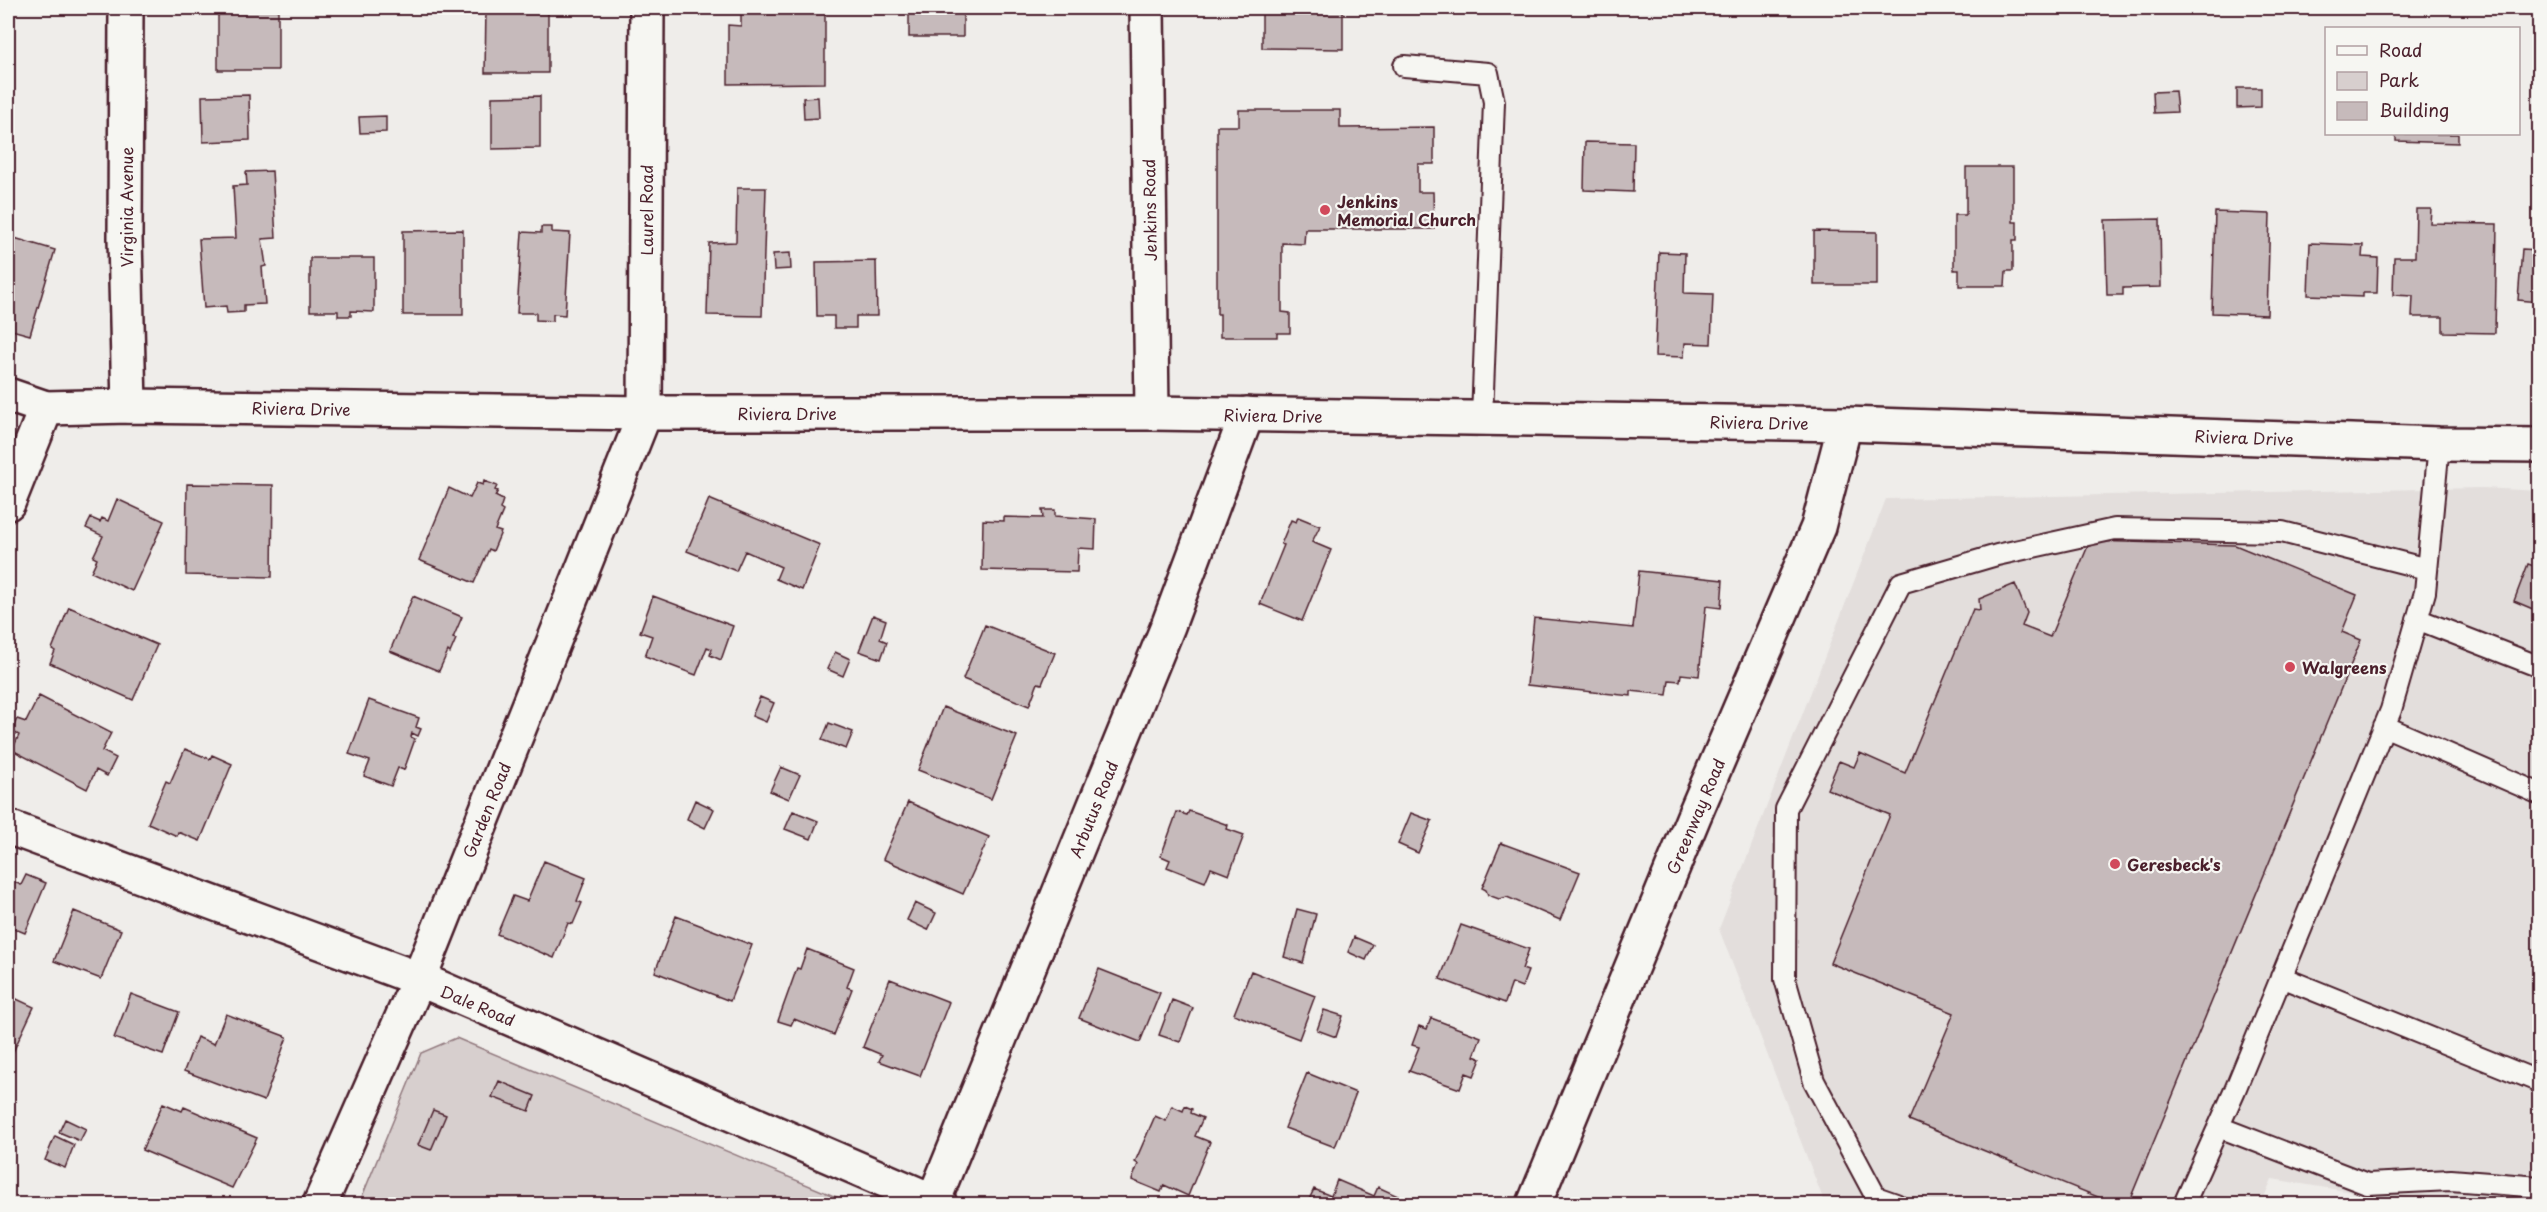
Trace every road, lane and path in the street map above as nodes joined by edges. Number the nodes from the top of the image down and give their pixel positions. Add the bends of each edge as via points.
1 (126, 8) edge
2 (647, 8) edge
3 (1147, 8) edge
4 (1404, 66) dead end
5 (8, 395) edge
6 (129, 406) junction
7 (46, 408) junction
8 (645, 413) junction
9 (1152, 413) junction
10 (1247, 414) junction
11 (1482, 418) junction
12 (1845, 424) junction
13 (2439, 444) junction
14 (2540, 445) edge
15 (8, 502) edge
16 (2427, 569) junction
17 (2417, 619) junction
18 (2540, 667) edge
19 (2384, 726) junction
20 (2540, 794) edge
21 (8, 826) edge
22 (2281, 977) junction
23 (419, 979) junction
24 (2540, 1082) edge
25 (2218, 1127) junction
26 (2540, 1187) edge
27 (936, 1203) edge
28 (320, 1204) edge
29 (1534, 1204) edge
30 (1896, 1204) edge
31 (2184, 1204) edge

1 - 6 street, Virginia Avenue
2 - 8 street, Laurel Road
3 - 9 street, Jenkins Road
4 - 11 lane via 1488,73 1494,102
5 - 7 street, Riviera Drive
6 - 7 street, Riviera Drive
6 - 8 street, Riviera Drive
7 - 15 street
8 - 9 street, Riviera Drive
8 - 23 street, Garden Road
9 - 10 street, Riviera Drive
10 - 11 street, Riviera Drive
10 - 27 street, Arbutus Road via 1168,626
11 - 12 street, Riviera Drive
12 - 13 street, Riviera Drive
12 - 29 street, Greenway Road via 1818,527
13 - 14 street, Riviera Drive
13 - 16 lane
16 - 17 lane
16 - 30 lane via 2282,532 2115,529 1997,555 1901,583 1786,808 1785,896 1785,979 1814,1081 1876,1197
17 - 18 lane
17 - 19 lane
19 - 20 lane
19 - 22 lane
21 - 23 street, Dale Road
22 - 24 lane
22 - 25 lane
23 - 27 street, Dale Road
23 - 28 street, Garden Road
25 - 26 lane via 2367,1184 2451,1180
25 - 31 lane

